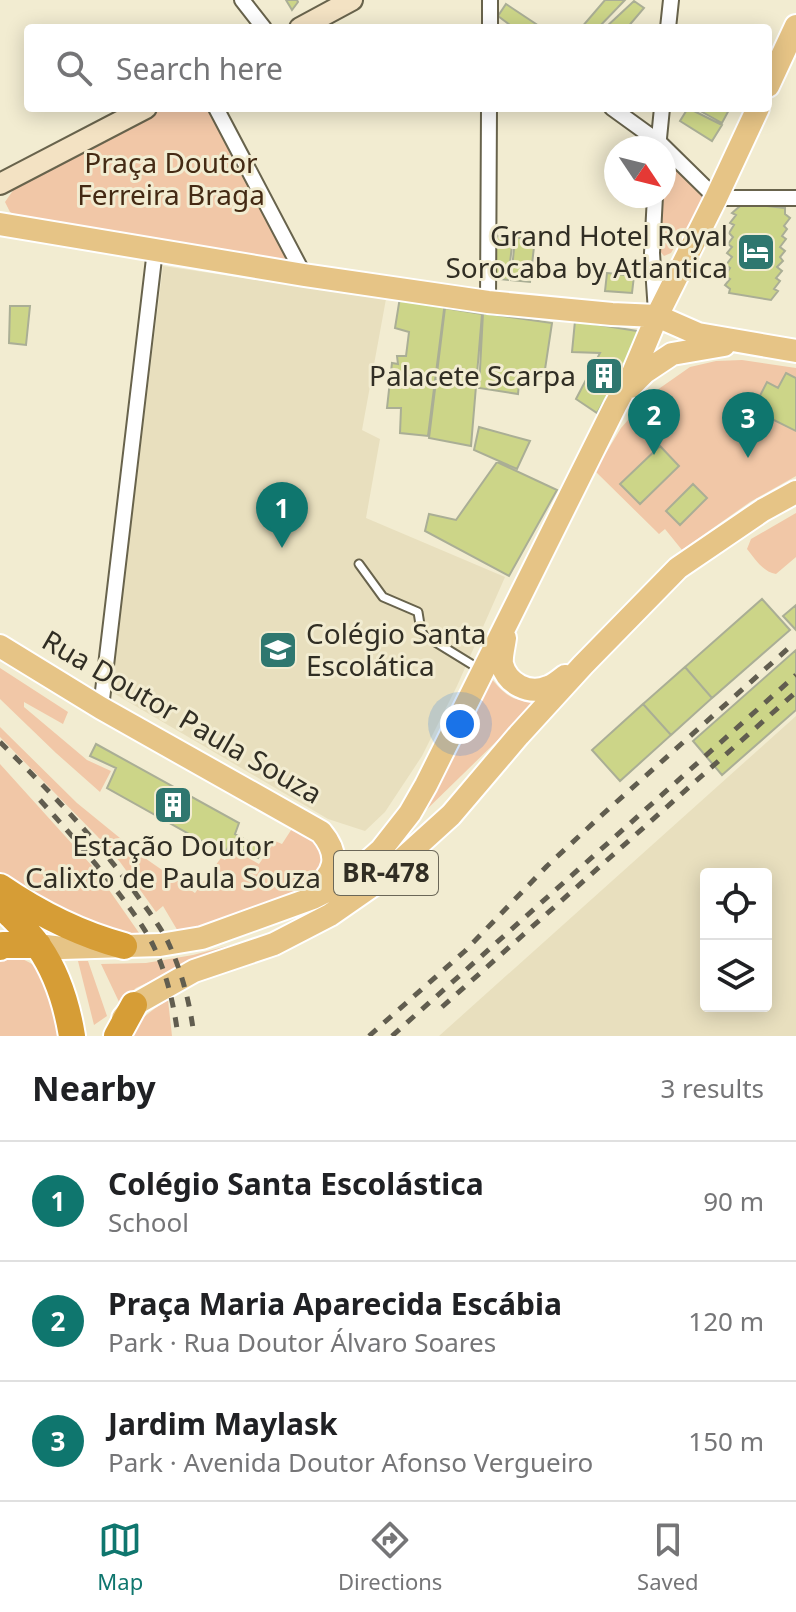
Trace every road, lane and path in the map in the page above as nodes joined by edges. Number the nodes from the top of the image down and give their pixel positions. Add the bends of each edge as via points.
1 (242, 0) edge
2 (352, 0) edge
3 (490, 0) edge
4 (671, 0) edge
5 (261, 24) edge
6 (307, 24) edge
7 (494, 24) edge
8 (668, 24) edge
9 (796, 26) edge
10 (772, 77) edge
11 (138, 112) edge
12 (218, 112) edge
13 (489, 112) edge
14 (617, 112) edge
15 (662, 112) edge
16 (756, 112) edge
17 (648, 136) edge
18 (660, 136) edge
19 (676, 161) edge
20 (0, 184) edge
21 (716, 198) junction
22 (796, 198) edge
23 (654, 208) edge
24 (0, 224) edge
25 (155, 250) junction
26 (304, 275) junction
27 (488, 302) junction
28 (657, 316) junction
29 (749, 343) junction
30 (796, 351) edge
31 (615, 406) junction
32 (796, 492) edge
33 (359, 564) dead end
34 (508, 620) junction
35 (0, 646) edge
36 (583, 665) junction
37 (483, 671) junction
38 (101, 708) junction
39 (0, 887) edge
40 (0, 904) edge
41 (278, 910) junction
42 (38, 945) junction
43 (124, 946) junction
44 (0, 947) edge
45 (134, 1005) junction
46 (72, 1036) edge
47 (107, 1036) edge
48 (117, 1036) edge

1 - 5 street
2 - 6 street
3 - 7 street
4 - 8 street
9 - 10 main road
11 - 20 street
12 - 26 street
13 - 27 street
14 - 17 street
15 - 18 street
16 - 21 main road
19 - 21 street
21 - 22 street
21 - 28 main road
23 - 28 street
24 - 25 main road
25 - 26 main road
25 - 38 street
26 - 27 main road
27 - 28 main road
28 - 29 main road, BR-478 via 698,334
28 - 31 main road
29 - 30 main road, BR-478
29 - 31 main road, BR-478 via 672,354 645,372
31 - 34 main road, BR-478
32 - 36 main road, BR-478 via 678,568
33 - 37 lane via 381,595 418,612 424,635
34 - 36 main road via 501,660 517,685 547,688
34 - 37 main road, BR-478
35 - 38 main road, Rua Doutor Paula Souza
36 - 45 main road, BR-478 via 451,815 376,883 298,932 194,971
37 - 41 main road, BR-478 via 410,813 381,850 335,887
38 - 41 main road, Rua Doutor Paula Souza via 321,832 335,859 329,875
39 - 43 highway, BR-478 via 32,909
40 - 42 highway
41 - 43 main road, BR-478 via 202,938
42 - 43 main road
42 - 44 highway
42 - 46 highway via 55,975
45 - 47 main road, BR-478
45 - 48 highway

